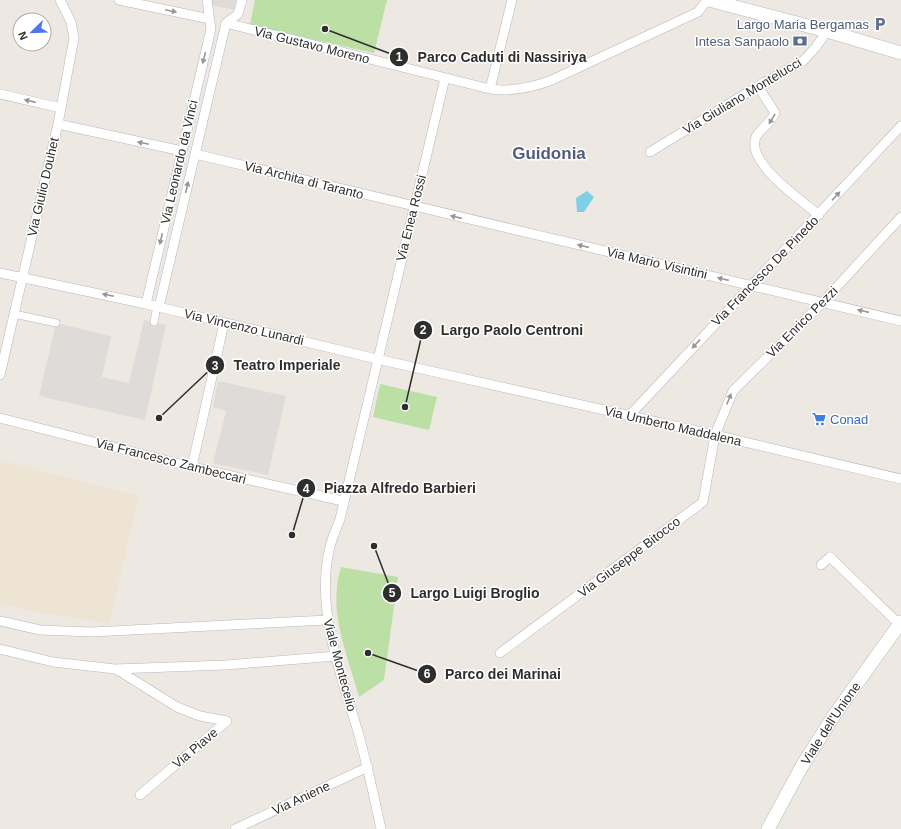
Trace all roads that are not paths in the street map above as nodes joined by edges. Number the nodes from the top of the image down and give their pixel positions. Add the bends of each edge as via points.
1 (60, 0) edge
2 (119, 0) edge
3 (207, 0) edge
4 (242, 0) edge
5 (512, 0) edge
6 (708, 0) edge
7 (210, 20) junction
8 (226, 23) junction
9 (827, 31) junction
10 (901, 53) edge
11 (445, 78) junction
12 (758, 86) junction
13 (490, 88) junction
14 (0, 94) edge
15 (61, 108) junction
16 (58, 124) junction
17 (901, 126) edge
18 (182, 151) junction
19 (650, 152) dead end
20 (195, 154) junction
21 (413, 207) junction
22 (819, 215) junction
23 (901, 217) edge
24 (0, 273) edge
25 (23, 278) junction
26 (752, 285) junction
27 (823, 302) junction
28 (146, 304) junction
29 (158, 307) junction
30 (14, 314) junction
31 (901, 320) edge
32 (154, 322) dead end
33 (56, 323) dead end
34 (224, 323) junction
35 (377, 359) junction
36 (445, 374) joint
37 (0, 375) edge
38 (628, 416) junction
39 (0, 418) edge
40 (715, 435) junction
41 (192, 467) junction
42 (901, 479) edge
43 (343, 501) junction
44 (821, 565) dead end
45 (328, 620) junction
46 (0, 622) edge
47 (900, 625) edge
48 (0, 649) edge
49 (500, 653) dead end
50 (336, 656) junction
51 (115, 669) junction
52 (368, 767) junction
53 (140, 795) dead end
54 (235, 829) edge
55 (381, 829) edge
56 (768, 829) edge

1 - 15 street, Via Giulio Douhet via 71,22 74,38
2 -> 7 street
3 - 7 street, Via Leonardo da Vinci
4 - 8 street via 238,14
5 - 13 street
6 - 9 main road
6 - 13 street, Via Gustavo Moreno via 698,12 552,80 517,90 503,91
7 -> 18 street, Via Leonardo da Vinci via 211,29
8 - 11 street, Via Gustavo Moreno
8 - 20 street, Via Leonardo da Vinci
9 - 10 main road
9 - 12 street, Via Giuliano Montelucci via 803,61
11 - 13 street, Via Gustavo Moreno
11 - 21 street, Via Enea Rossi
12 - 19 street, Via Giuliano Montelucci
12 -> 22 street via 775,113 756,137 755,151 768,171
15 -> 14 street
15 - 16 street, Via Giulio Douhet
18 -> 16 street
16 - 25 street, Via Giulio Douhet
22 -> 17 street, Via Francesco De Pinedo
18 -> 28 street, Via Leonardo da Vinci
20 - 21 street, Via Archita di Taranto
29 -> 20 street, Via Leonardo da Vinci
26 -> 21 street, Via Mario Visintini
21 - 35 street, Via Enea Rossi
22 - 26 street, Via Francesco De Pinedo
23 - 27 street, Via Enrico Pezzi
24 - 25 street, Via Vincenzo Lunardi
28 -> 25 street, Via Vincenzo Lunardi
25 - 30 street, Via Giulio Douhet
26 - 27 street, Via Mario Visintini
26 -> 38 street, Via Francesco De Pinedo
31 -> 27 street, Via Mario Visintini
40 -> 27 street, Via Enrico Pezzi via 733,391
28 - 29 street, Via Vincenzo Lunardi
29 - 32 street
29 - 34 street, Via Vincenzo Lunardi
30 - 33 street
30 - 37 street, Via Giulio Douhet
34 - 35 street, Via Vincenzo Lunardi
34 - 41 street
35 - 36 street, Via Vincenzo Lunardi
35 - 43 street, Via Enea Rossi
36 - 38 street, Via Umberto Maddalena
38 - 40 street, Via Umberto Maddalena
39 - 41 street, Via Francesco Zambeccari
40 - 42 street, Via Umberto Maddalena
40 - 49 street, Via Giuseppe Bitocco via 703,502
41 - 43 street, Via Francesco Zambeccari
43 - 45 street, Viale Montecelio via 328,561
44 - 47 street via 830,557
45 - 46 street via 92,632 47,631
45 - 50 street, Viale Montecelio
47 - 56 main road, Viale dell'Unione via 835,714 802,766
48 - 51 street via 53,662
50 - 51 street via 226,665
50 - 52 street, Viale Montecelio
51 - 53 street, Via Piave via 177,708 227,721
52 - 54 street, Via Aniene
52 - 55 street, Viale Montecelio

